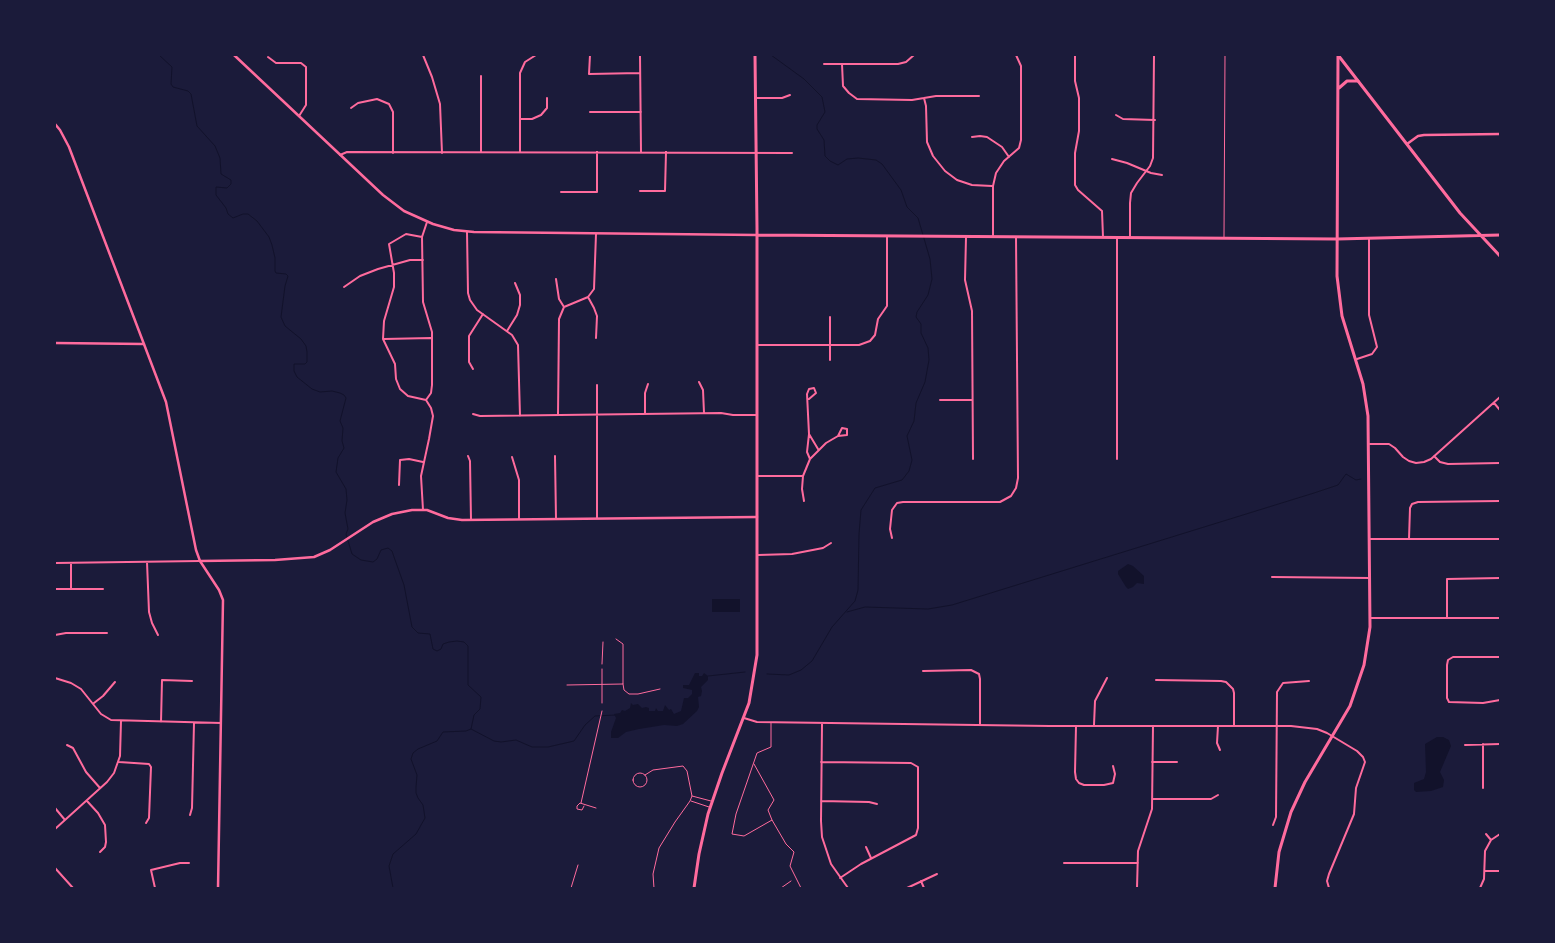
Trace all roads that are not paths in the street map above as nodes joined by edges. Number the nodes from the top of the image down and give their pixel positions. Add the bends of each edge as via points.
1 (234, 55) edge
2 (422, 55) edge
3 (536, 55) edge
4 (590, 55) edge
5 (640, 55) edge
6 (755, 55) edge
7 (914, 55) edge
8 (1016, 55) edge
9 (1075, 55) edge
10 (1154, 55) edge
11 (1225, 55) edge
12 (1338, 55) edge
13 (268, 57) dead end
14 (824, 64) dead end
15 (842, 64) junction
16 (640, 73) junction
17 (481, 76) dead end
18 (1358, 81) junction
19 (1338, 88) junction
20 (790, 95) dead end
21 (980, 96) dead end
22 (547, 98) dead end
23 (755, 98) junction
24 (924, 98) junction
25 (351, 108) dead end
26 (590, 112) dead end
27 (641, 112) junction
28 (1116, 115) dead end
29 (298, 116) junction
30 (520, 119) junction
31 (1155, 120) junction
32 (55, 124) edge
33 (1500, 134) edge
34 (972, 138) dead end
35 (1407, 144) junction
36 (481, 152) junction
37 (520, 152) junction
38 (597, 152) junction
39 (641, 152) junction
40 (666, 152) junction
41 (756, 152) junction
42 (393, 153) junction
43 (442, 153) junction
44 (792, 153) dead end
45 (340, 155) junction
46 (1010, 157) junction
47 (1112, 159) dead end
48 (1146, 172) junction
49 (1162, 175) dead end
50 (993, 186) junction
51 (640, 191) dead end
52 (561, 192) dead end
53 (427, 222) junction
54 (467, 232) junction
55 (596, 234) junction
56 (757, 235) junction
57 (1480, 235) junction
58 (1500, 235) edge
59 (887, 236) junction
60 (422, 237) junction
61 (966, 237) junction
62 (993, 237) junction
63 (1016, 237) junction
64 (1103, 237) junction
65 (1116, 237) junction
66 (1130, 238) junction
67 (1224, 238) junction
68 (1369, 238) junction
69 (1337, 239) junction
70 (1500, 256) edge
71 (423, 260) junction
72 (393, 264) junction
73 (556, 279) dead end
74 (515, 283) dead end
75 (344, 287) dead end
76 (588, 297) junction
77 (564, 307) junction
78 (483, 314) junction
79 (830, 317) dead end
80 (507, 331) junction
81 (431, 338) junction
82 (596, 338) dead end
83 (383, 339) junction
84 (55, 343) edge
85 (144, 344) junction
86 (757, 345) junction
87 (830, 345) junction
88 (830, 360) dead end
89 (1356, 360) junction
90 (472, 369) dead end
91 (699, 382) dead end
92 (648, 384) dead end
93 (597, 385) dead end
94 (1500, 397) edge
95 (809, 399) junction
96 (426, 400) junction
97 (940, 400) dead end
98 (972, 400) junction
99 (1494, 403) junction
100 (1500, 410) edge
101 (704, 413) junction
102 (473, 414) dead end
103 (646, 414) junction
104 (757, 414) junction
105 (558, 415) junction
106 (596, 415) junction
107 (520, 416) junction
108 (809, 434) junction
109 (838, 436) dead end
110 (1370, 444) junction
111 (818, 449) junction
112 (468, 456) dead end
113 (556, 456) dead end
114 (1434, 456) junction
115 (512, 457) dead end
116 (810, 459) junction
117 (973, 459) dead end
118 (1117, 459) dead end
119 (423, 462) junction
120 (1500, 463) edge
121 (757, 476) junction
122 (803, 476) junction
123 (399, 485) dead end
124 (804, 501) dead end
125 (1500, 501) edge
126 (423, 510) junction
127 (757, 517) junction
128 (597, 518) junction
129 (520, 519) junction
130 (556, 519) junction
131 (471, 520) junction
132 (892, 538) dead end
133 (1370, 539) junction
134 (1409, 539) junction
135 (1500, 539) edge
136 (831, 543) dead end
137 (757, 556) junction
138 (200, 561) junction
139 (147, 562) junction
140 (55, 563) edge
141 (71, 563) junction
142 (1272, 577) dead end
143 (1370, 578) junction
144 (1500, 578) edge
145 (55, 589) edge
146 (71, 589) junction
147 (103, 589) dead end
148 (1370, 618) junction
149 (1447, 618) junction
150 (1500, 618) edge
151 (107, 633) dead end
152 (55, 635) edge
153 (158, 635) dead end
154 (616, 638) dead end
155 (603, 642) dead end
156 (1500, 657) edge
157 (602, 664) dead end
158 (602, 669) dead end
159 (923, 671) dead end
160 (55, 678) edge
161 (1107, 678) dead end
162 (1156, 680) dead end
163 (192, 681) dead end
164 (1309, 681) dead end
165 (115, 682) dead end
166 (623, 684) junction
167 (567, 685) dead end
168 (602, 685) junction
169 (660, 689) dead end
170 (1500, 700) edge
171 (94, 703) junction
172 (602, 703) dead end
173 (602, 711) dead end
174 (744, 718) junction
175 (121, 721) junction
176 (161, 722) junction
177 (194, 722) junction
178 (771, 722) junction
179 (221, 723) junction
180 (822, 724) junction
181 (980, 725) junction
182 (1076, 726) junction
183 (1094, 726) junction
184 (1153, 726) junction
185 (1218, 726) junction
186 (1234, 726) junction
187 (1277, 726) junction
188 (1333, 736) junction
189 (1483, 744) junction
190 (1500, 744) edge
191 (67, 745) dead end
192 (1464, 745) dead end
193 (1220, 750) dead end
194 (119, 762) junction
195 (821, 762) junction
196 (1152, 762) junction
197 (1176, 762) dead end
198 (754, 764) junction
199 (1113, 766) dead end
200 (645, 775) junction
201 (100, 788) junction
202 (1484, 788) dead end
203 (1218, 795) dead end
204 (692, 796) junction
205 (1152, 799) junction
206 (87, 801) junction
207 (690, 801) junction
208 (712, 801) junction
209 (821, 801) junction
210 (581, 803) junction
211 (877, 804) dead end
212 (584, 806) junction
213 (710, 807) junction
214 (55, 808) edge
215 (596, 808) dead end
216 (190, 815) dead end
217 (65, 820) junction
218 (772, 820) junction
219 (146, 823) dead end
220 (1273, 825) dead end
221 (55, 829) edge
222 (1486, 834) dead end
223 (1500, 834) edge
224 (1492, 840) junction
225 (866, 847) dead end
226 (100, 852) dead end
227 (871, 858) junction
228 (189, 863) dead end
229 (1064, 863) dead end
230 (1138, 863) junction
231 (578, 865) dead end
232 (55, 868) edge
233 (1485, 871) junction
234 (1500, 871) edge
235 (937, 874) dead end
236 (840, 878) junction
237 (791, 881) dead end
238 (921, 881) junction
239 (73, 888) edge
240 (155, 888) edge
241 (218, 888) edge
242 (571, 888) edge
243 (654, 888) edge
244 (694, 888) edge
245 (781, 888) edge
246 (801, 888) edge
247 (848, 888) edge
248 (907, 888) edge
249 (924, 888) edge
250 (1138, 888) edge
251 (1275, 888) edge
252 (1329, 888) edge
253 (1480, 888) edge

1 - 29 street
2 - 43 street via 440,104
3 - 30 street via 521,69
4 - 16 street via 589,74
5 - 16 street
6 - 23 main road
7 - 15 street via 898,64
8 - 46 street via 1021,66 1021,140 1019,148
9 - 64 street via 1079,135 1075,185 1102,211
10 - 31 street
11 - 67 street
12 - 18 main road
12 - 19 main road
13 - 29 street via 276,62 306,67 306,105
14 - 15 street
15 - 24 street via 843,86 857,99
16 - 27 street
17 - 36 street
18 - 19 main road via 1347,81
18 - 35 main road
19 - 69 main road
20 - 23 street
21 - 24 street
22 - 30 street via 547,108 541,115
23 - 41 main road
24 - 50 street via 927,142 933,156 957,180 972,186
25 - 42 street via 377,99 389,104 393,112
26 - 27 street
27 - 39 street
28 - 31 street via 1123,120
29 - 45 street
30 - 37 street
31 - 48 street via 1153,158
32 - 85 street via 69,147
33 - 35 street via 1424,135
34 - 46 street via 987,137
35 - 57 main road
36 - 37 street
36 - 43 street
37 - 38 street
38 - 39 street
38 - 52 street via 597,192
39 - 40 street
40 - 41 street
40 - 51 street via 665,191
41 - 44 street
41 - 56 main road
42 - 43 street
42 - 45 street via 347,152
45 - 53 street via 388,199
46 - 50 street via 999,166
47 - 48 street
48 - 49 street
48 - 66 street via 1131,193
50 - 62 street
53 - 54 street
53 - 60 street
54 - 55 street
54 - 78 street via 468,293 472,304
55 - 56 street
55 - 76 street via 595,285
56 - 59 main road
56 - 86 main road
57 - 58 main road
57 - 68 main road
57 - 70 main road
59 - 61 main road
59 - 87 street via 887,306 878,319 875,335 867,343 859,345
60 - 71 street
60 - 72 street via 406,234 389,244
61 - 62 main road
61 - 98 street via 965,280 972,311
62 - 63 main road
63 - 64 main road
63 - 132 street via 1017,484 1011,496 1000,502 897,503 892,510
64 - 65 main road
65 - 66 main road
65 - 118 street
66 - 67 main road
67 - 69 main road
68 - 69 main road
68 - 89 street via 1369,312 1377,347 1372,354
69 - 89 main road via 1340,303
71 - 72 street
71 - 81 street via 423,302 431,325
72 - 75 street via 360,276
72 - 83 street via 394,287 384,321
73 - 77 street via 559,299
74 - 80 street via 520,305
76 - 77 street
76 - 82 street via 596,312
77 - 105 street via 558,319
78 - 80 street
78 - 90 street via 469,336
79 - 87 street
80 - 107 street via 519,350
81 - 83 street
81 - 96 street via 432,385
83 - 96 street via 395,364 400,389 408,396
84 - 85 street
85 - 138 street via 169,413
86 - 87 street
86 - 104 main road
87 - 88 street
89 - 110 main road via 1366,399
91 - 101 street via 703,390
92 - 103 street
93 - 106 street
94 - 99 street
95 - 95 street via 808,390 814,388 816,393
95 - 108 street
96 - 119 street via 433,419
97 - 98 street
98 - 117 street
99 - 100 street
99 - 114 street
101 - 103 street
101 - 104 street
102 - 107 street
103 - 106 street
104 - 121 main road
105 - 106 street
105 - 107 street
106 - 128 street
108 - 111 street
108 - 116 street via 807,452
109 - 111 street
110 - 114 street via 1392,445 1402,457 1412,462 1424,462
110 - 133 main road
111 - 116 street
112 - 131 street
113 - 130 street
114 - 120 street via 1448,464
115 - 129 street via 519,480
116 - 122 street
119 - 123 street via 400,460
119 - 126 street via 420,482
121 - 122 street
121 - 127 main road
122 - 124 street
125 - 134 street via 1412,504
126 - 131 street via 453,519
126 - 138 street via 402,511 382,518 314,557
127 - 128 street
127 - 137 main road
128 - 130 street
129 - 130 street
129 - 131 street
133 - 134 street
133 - 143 main road
134 - 135 street
136 - 137 street via 823,548 792,554
137 - 174 main road via 756,662
138 - 139 street
138 - 179 street via 220,593 223,604
139 - 141 street
139 - 153 street via 149,612
140 - 141 street
141 - 146 street
142 - 143 street
143 - 148 main road
144 - 149 street via 1447,578
145 - 146 street
146 - 147 street
148 - 149 street
148 - 188 main road via 1359,682
149 - 150 street
151 - 152 street
154 - 166 street via 623,644
155 - 157 street
156 - 170 street via 1448,660 1447,698 1449,702
158 - 168 street
159 - 181 street via 971,670 978,674
160 - 171 street via 77,686
161 - 183 street via 1095,701
162 - 186 street via 1226,682 1234,693
163 - 176 street via 162,680
164 - 187 street via 1280,685
165 - 171 street
166 - 168 street
166 - 169 street via 629,694
167 - 168 street
168 - 172 street
171 - 175 street via 104,716
173 - 210 street
174 - 178 street
174 - 208 main road
175 - 176 street
175 - 194 street
176 - 177 street
177 - 179 street
177 - 216 street
178 - 180 street
178 - 198 street via 771,746 758,753
179 - 241 street
180 - 181 street
180 - 195 street
181 - 182 street
182 - 183 street
182 - 199 street via 1076,780 1084,785 1113,783
183 - 184 street
184 - 185 street
184 - 196 street
185 - 186 street
185 - 193 street
186 - 187 street
187 - 188 street via 1312,727
187 - 220 street via 1276,817
188 - 251 main road via 1291,812 1279,852
188 - 252 street via 1361,753 1365,765 1356,788 1354,814 1328,877
189 - 190 street
189 - 192 street
189 - 202 street
191 - 201 street via 73,748 86,772
194 - 201 street
194 - 219 street via 149,764 151,767 149,818
195 - 209 street
195 - 227 street via 917,765 916,835
196 - 197 street
196 - 205 street
198 - 218 street via 774,800 768,810
198 - 218 street via 732,834 744,836
200 - 200 street via 635,774 634,785 645,785
200 - 204 street via 653,770 683,766
201 - 206 street
203 - 205 street via 1211,799
204 - 207 street
204 - 208 street
205 - 230 street
206 - 217 street
206 - 226 street via 106,829 105,846
207 - 213 street
207 - 243 street via 662,842 654,868
208 - 213 main road
209 - 211 street
209 - 236 street via 824,843
210 - 212 street
210 - 212 street via 578,809 582,810
212 - 215 street
213 - 244 main road
214 - 217 street
217 - 221 street
218 - 246 street via 794,852 790,866
222 - 224 street
223 - 224 street
224 - 233 street via 1485,851
225 - 227 street
227 - 236 street
228 - 240 street via 151,870
229 - 230 street
230 - 250 street
231 - 242 street
232 - 239 street
233 - 234 street
233 - 253 street
235 - 238 street
236 - 247 street
237 - 245 street
238 - 248 street
238 - 249 street

